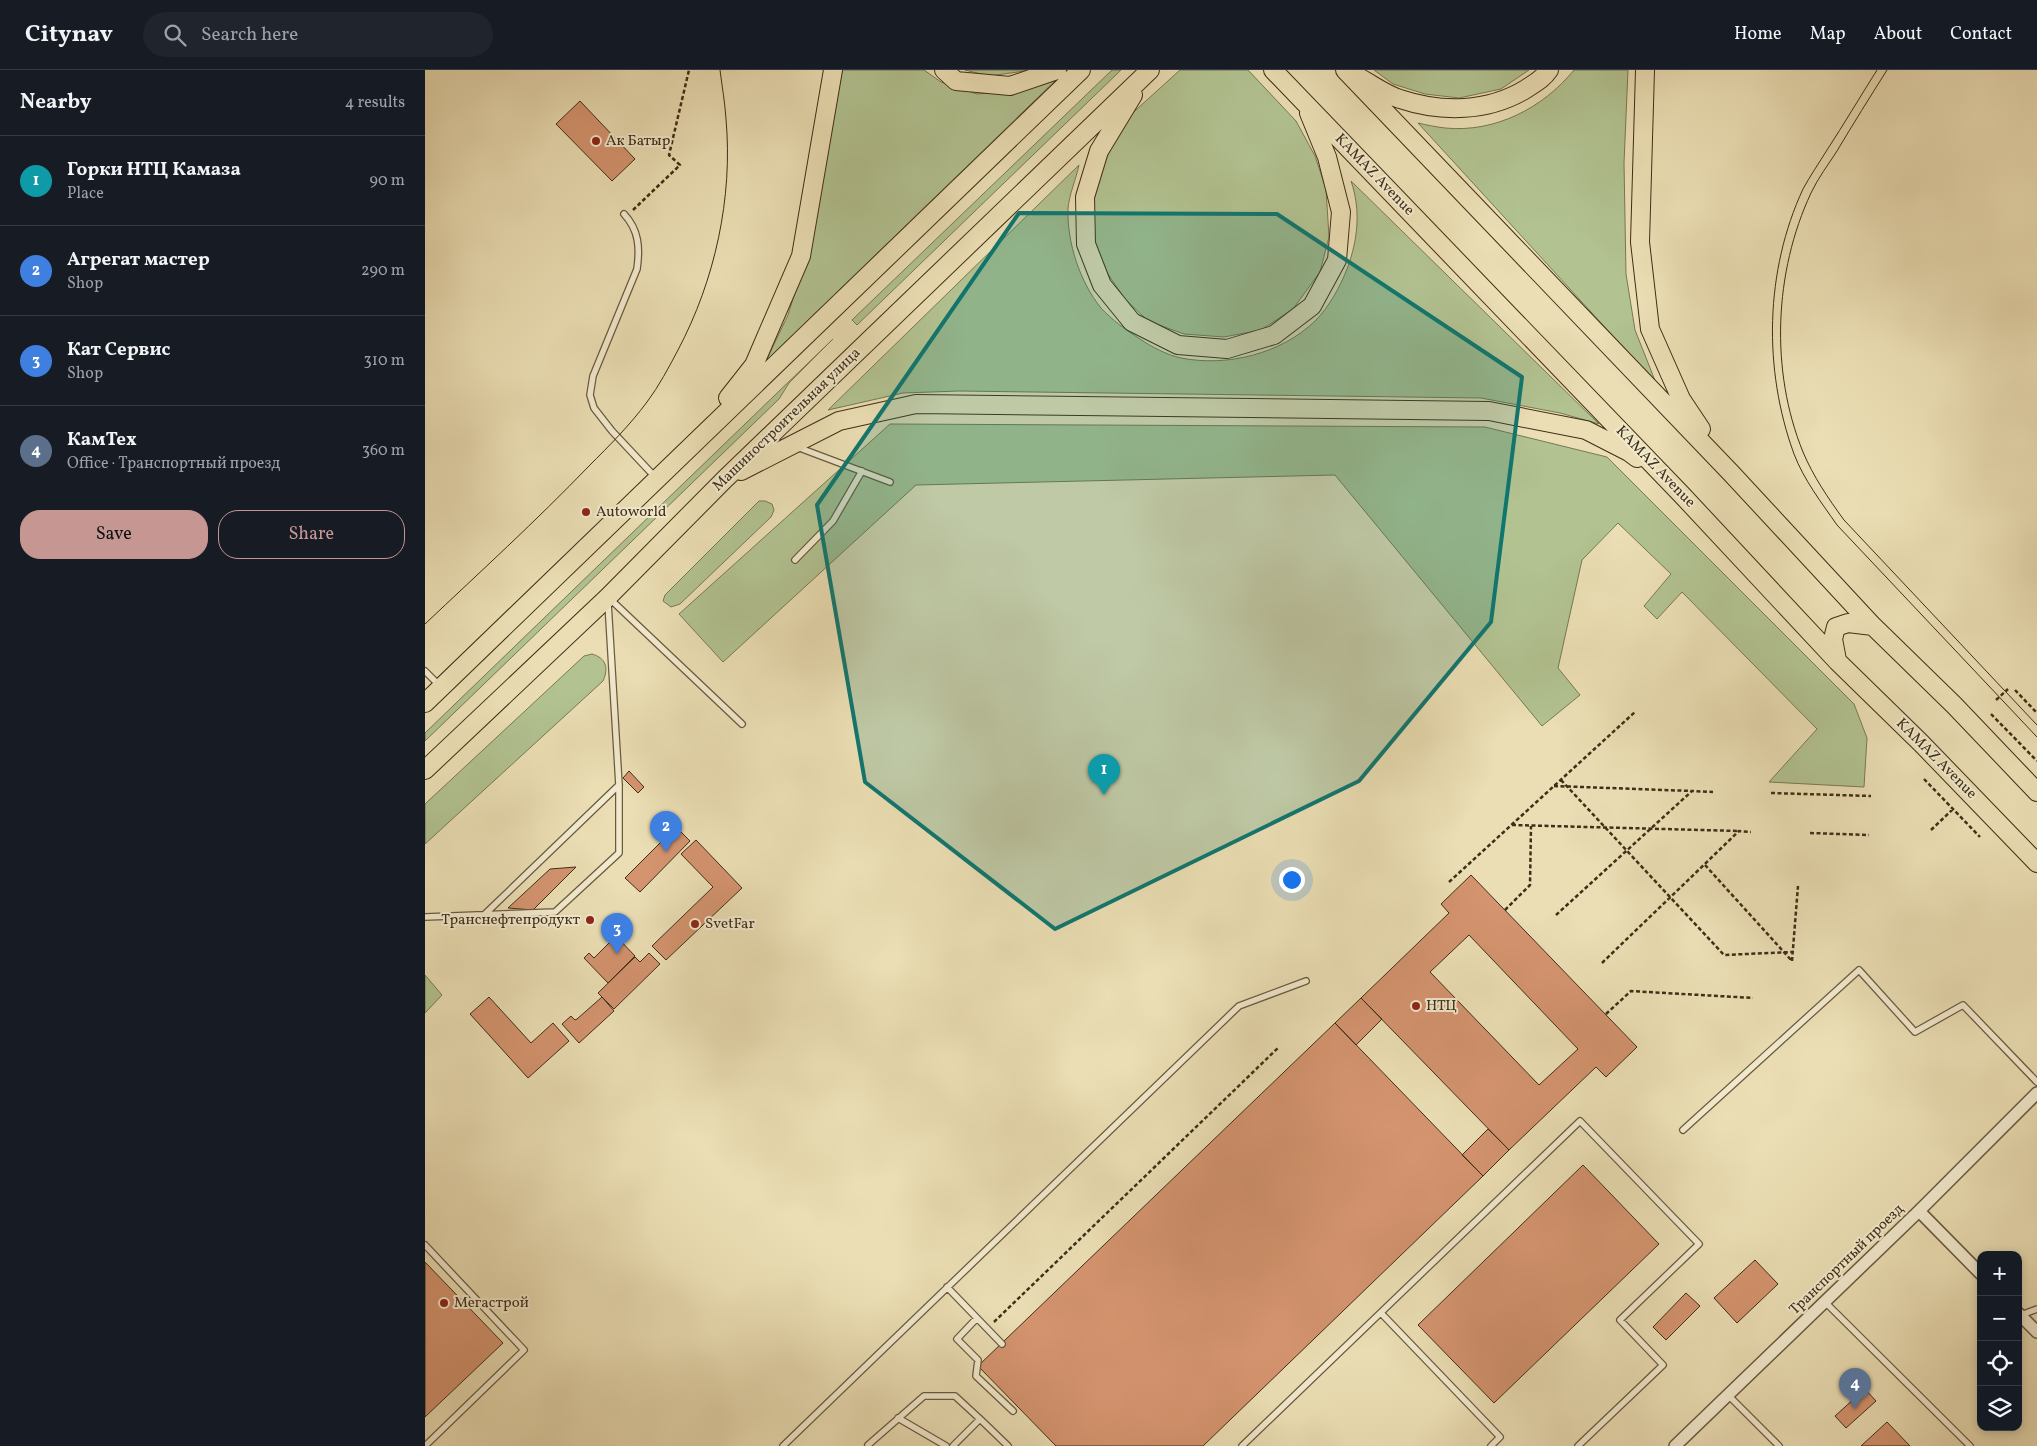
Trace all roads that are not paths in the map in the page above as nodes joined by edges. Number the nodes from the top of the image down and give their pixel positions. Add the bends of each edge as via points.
1 (833, 70) edge
2 (944, 70) edge
3 (1057, 70) edge
4 (1081, 70) edge
5 (1273, 70) edge
6 (1345, 70) edge
7 (1549, 70) edge
8 (1645, 70) edge
9 (1148, 72) edge
10 (1305, 104) junction
11 (625, 215) road end
12 (793, 445) junction
13 (689, 448) junction
14 (862, 471) junction
15 (1731, 473) junction
16 (657, 479) junction
17 (725, 479) junction
18 (890, 482) dead end
19 (1682, 494) junction
20 (795, 560) dead end
21 (608, 597) junction
22 (1873, 626) junction
23 (1837, 661) junction
24 (425, 671) edge
25 (441, 687) junction
26 (425, 703) edge
27 (742, 724) dead end
28 (425, 770) edge
29 (619, 785) junction
30 (2037, 792) edge
31 (2037, 863) edge
32 (484, 915) junction
33 (425, 917) edge
34 (1306, 981) dead end
35 (2037, 1082) edge
36 (2037, 1093) edge
37 (1683, 1130) dead end
38 (1919, 1211) junction
39 (425, 1245) edge
40 (1977, 1270) edge
41 (947, 1287) junction
42 (1825, 1302) junction
43 (2037, 1309) edge
44 (1381, 1313) junction
45 (2022, 1313) edge
46 (2022, 1317) edge
47 (977, 1318) junction
48 (2037, 1332) edge
49 (1002, 1344) dead end
50 (1728, 1395) junction
51 (1013, 1411) dead end
52 (898, 1418) junction
53 (979, 1419) junction
54 (868, 1445) edge
55 (425, 1446) edge
56 (783, 1446) edge
57 (946, 1446) edge
58 (953, 1446) edge
59 (1008, 1446) edge
60 (1242, 1446) edge
61 (1491, 1446) edge
62 (1578, 1446) edge
63 (1675, 1446) edge
64 (1779, 1446) edge
65 (1970, 1446) edge

1 - 13 main road via 801,256 754,365
2 - 3 main road via 956,81 1010,86
4 - 13 main road
5 - 10 main road, KAMAZ Avenue
6 - 7 main road via 1399,99 1435,107 1473,108 1512,98 1544,77
6 - 15 main road
8 - 15 main road via 1640,242 1650,329 1681,399
9 - 10 main road via 1099,151 1085,197 1086,244 1102,285 1132,322 1178,345 1227,349 1274,335 1312,306 1337,260 1341,212 1327,157
9 - 17 main road, Машиностроительная улица
10 - 19 main road, KAMAZ Avenue
11 - 16 lane via 637,232 637,269 593,376 590,395 594,408 612,431
12 - 14 lane
12 - 17 main road
12 - 19 main road via 839,421 915,404 1489,411 1586,430 1629,452
13 - 16 main road
14 - 18 lane
14 - 20 lane via 833,521
15 - 22 main road
16 - 25 main road
17 - 21 main road, Машиностроительная улица
19 - 23 main road, KAMAZ Avenue
21 - 27 lane
21 - 28 main road, Машиностроительная улица
21 - 29 lane
22 - 23 main road via 1848,623 1836,627 1833,638
22 - 30 main road
23 - 31 main road, KAMAZ Avenue
24 - 25 lane
25 - 26 main road
29 - 32 lane
29 - 32 lane via 619,853 555,912
32 - 33 lane
34 - 41 lane via 1239,1006
35 - 37 lane via 1963,1004 1915,1032 1859,970
36 - 38 street, Транспортный проезд
38 - 40 street
38 - 42 street, Транспортный проезд
39 - 55 lane via 524,1350
41 - 47 lane
41 - 56 lane
42 - 50 street, Транспортный проезд
42 - 65 lane
43 - 45 lane
44 - 60 lane
44 - 61 lane via 1500,1437
44 - 62 lane via 1580,1121 1699,1244 1620,1320 1663,1365
46 - 48 street
47 - 49 lane
47 - 51 lane via 957,1339 977,1360 976,1376
50 - 63 street, Транспортный проезд
50 - 64 lane
52 - 53 lane via 924,1396 955,1396
52 - 54 lane
52 - 57 lane
53 - 58 lane
53 - 59 lane

